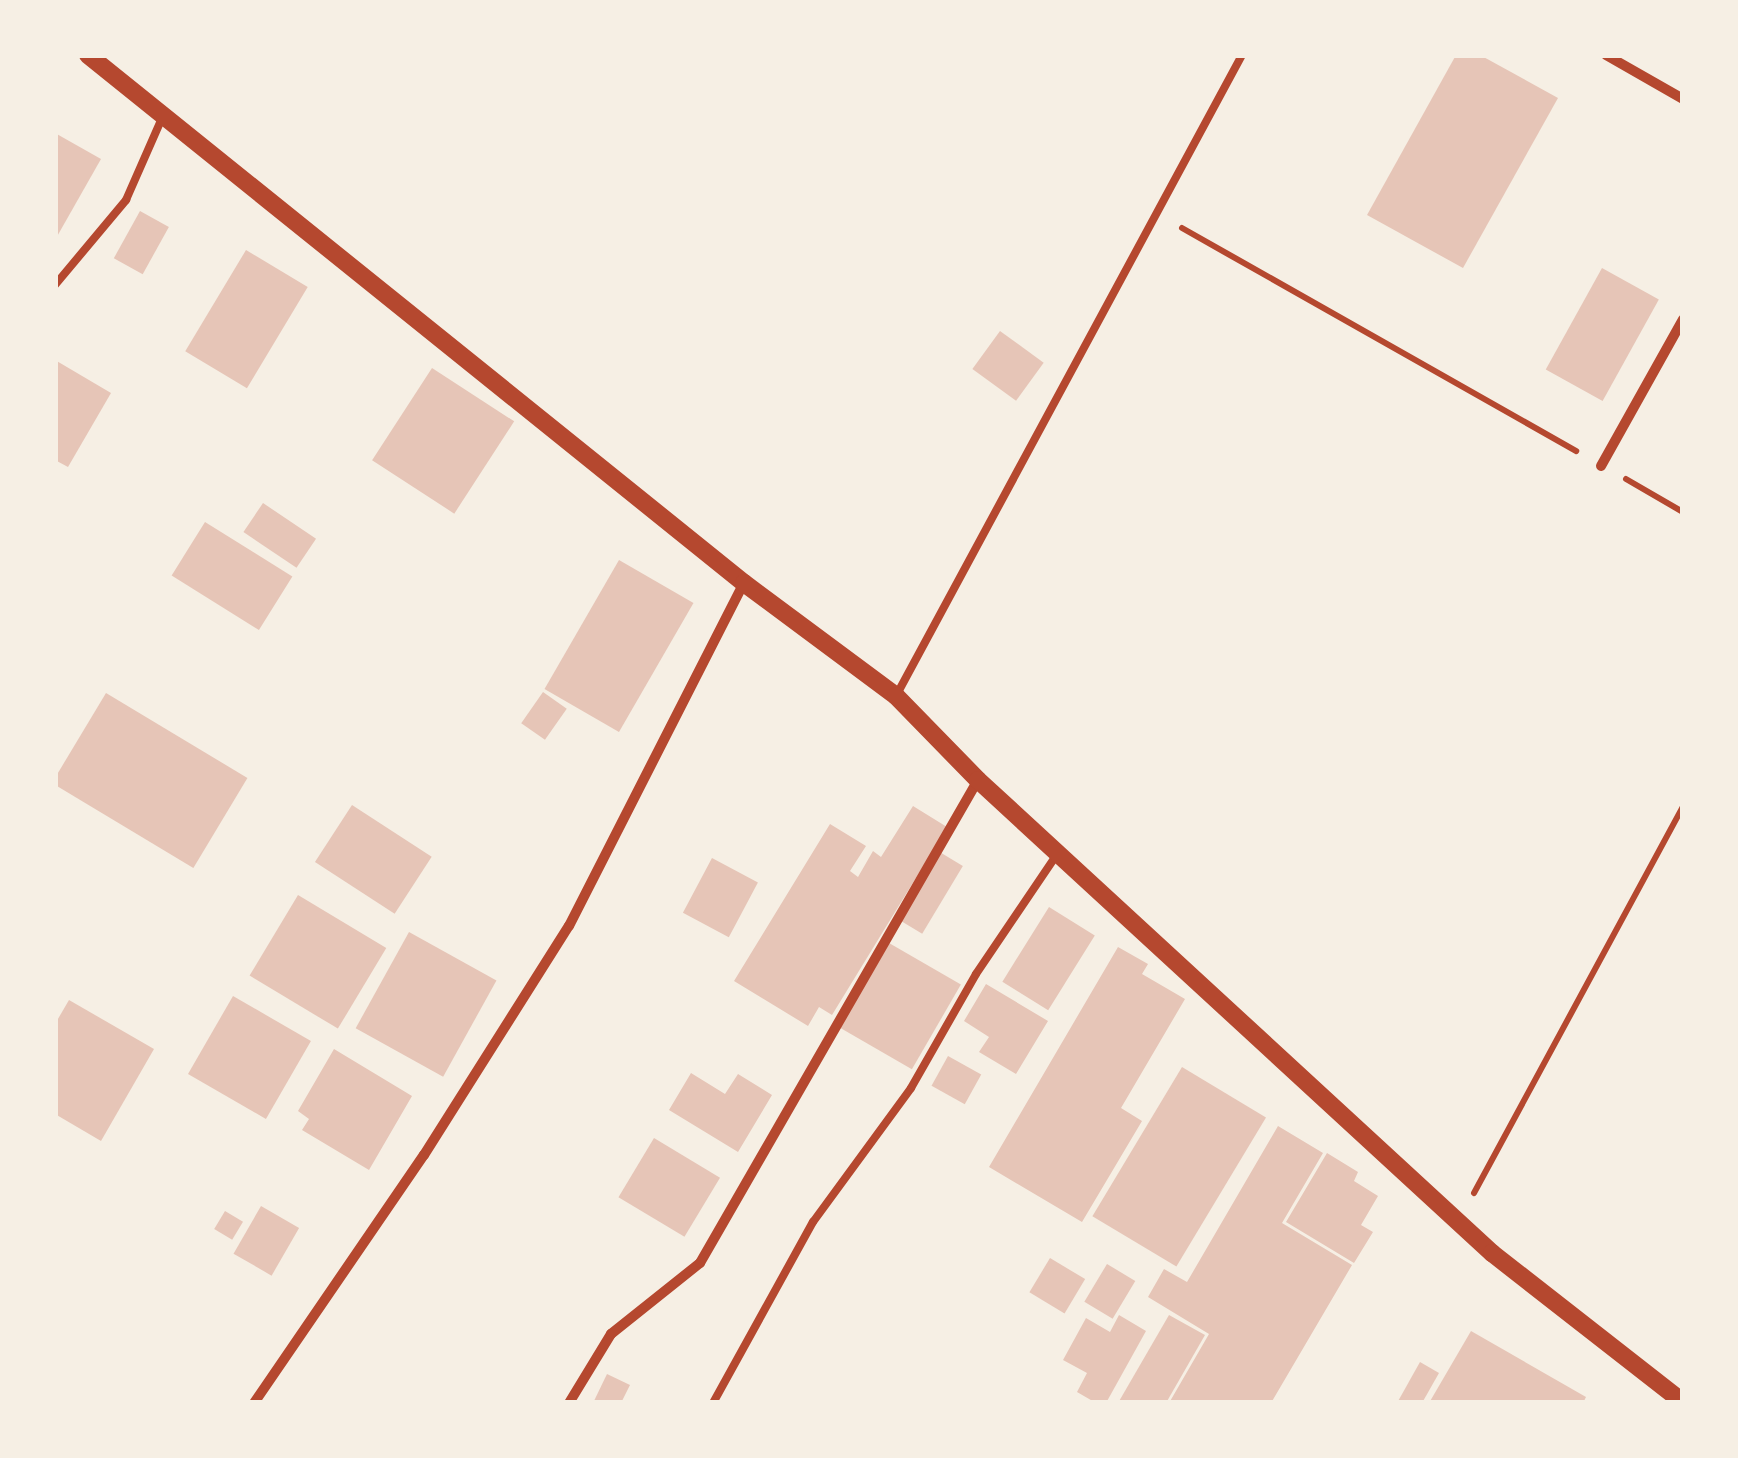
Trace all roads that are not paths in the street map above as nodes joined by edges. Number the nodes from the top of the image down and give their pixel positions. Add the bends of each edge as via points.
1 (88, 55) edge
2 (1242, 55) edge
3 (1606, 55) edge
4 (1683, 99) edge
5 (162, 118) junction
6 (55, 285) edge
7 (1683, 320) edge
8 (1601, 466) road end
9 (744, 583) junction
10 (896, 696) junction
11 (978, 780) junction
12 (1059, 852) junction
13 (1683, 1402) edge
14 (254, 1403) edge
15 (569, 1403) edge
16 (713, 1403) edge

1 - 5 street
2 - 10 lane
3 - 4 street
5 - 6 lane via 126,200
5 - 9 street
7 - 8 street
9 - 10 street
9 - 14 street via 569,926 424,1155
10 - 11 street
11 - 12 street
11 - 15 street via 700,1263 611,1334
12 - 13 street via 1492,1254
12 - 16 lane via 976,974 911,1088 814,1222

